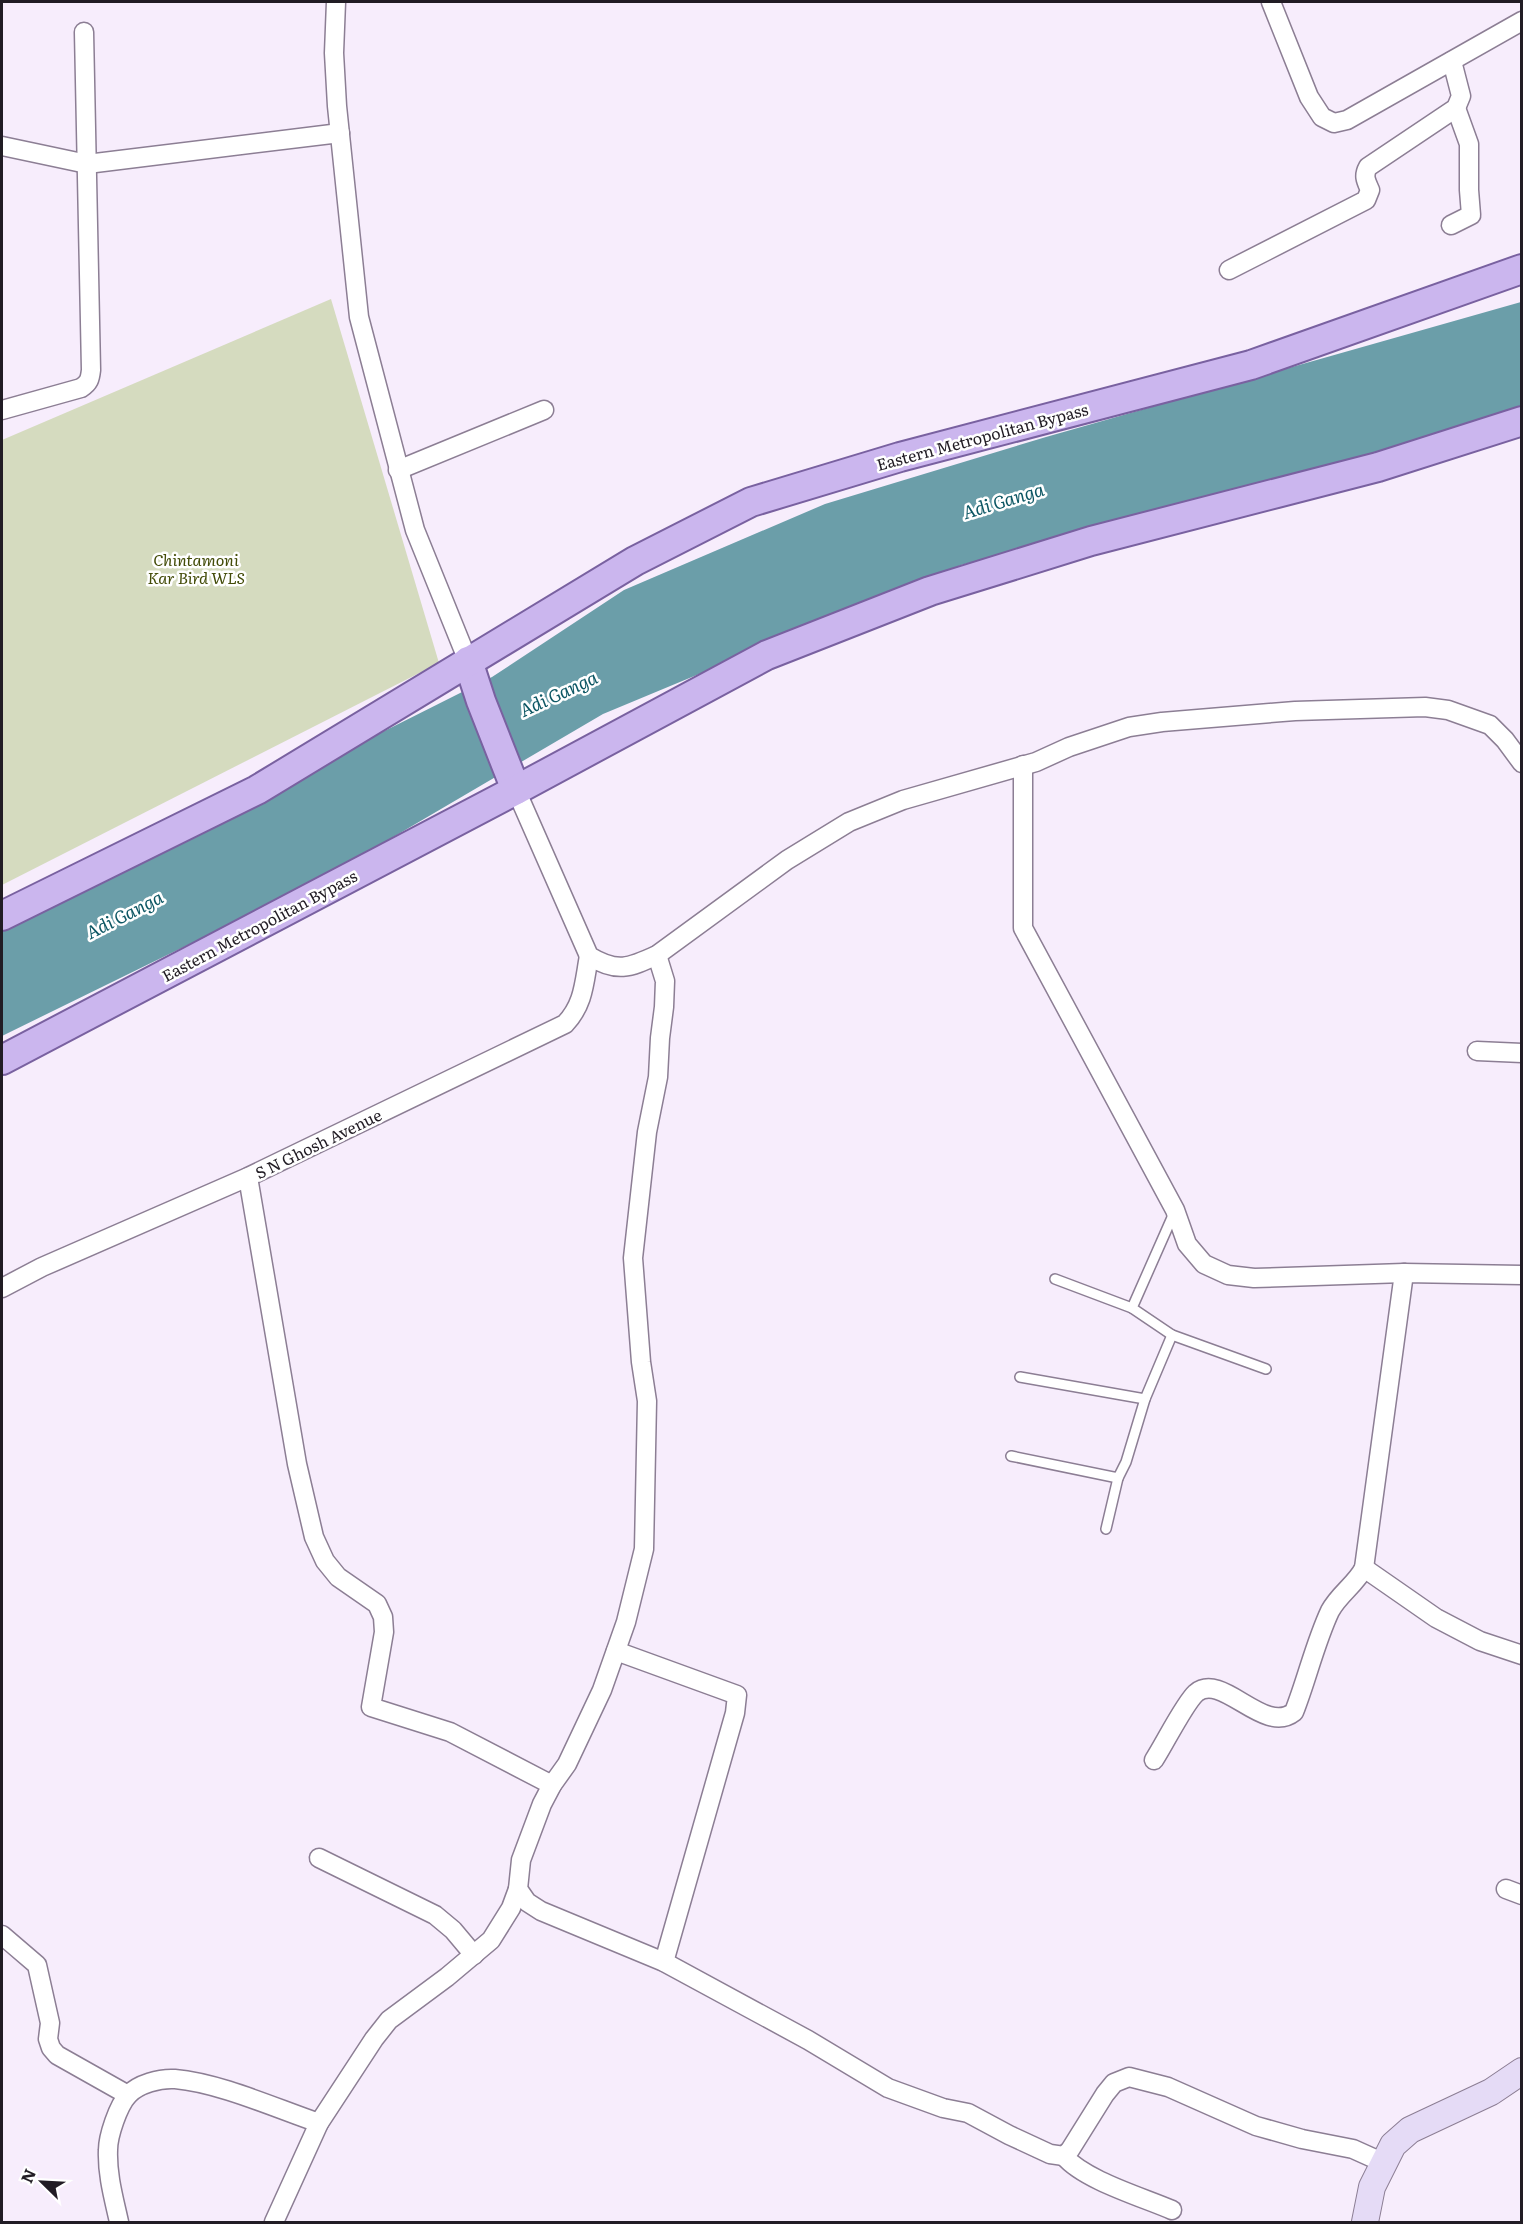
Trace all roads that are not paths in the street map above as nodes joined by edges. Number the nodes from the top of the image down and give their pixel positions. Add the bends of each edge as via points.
1 (336, 2) edge
2 (1271, 2) edge
3 (1521, 21) edge
4 (84, 32) dead end
5 (1452, 61) junction
6 (1456, 108) junction
7 (340, 133) junction
8 (2, 146) edge
9 (87, 164) junction
10 (1451, 225) dead end
11 (1521, 269) edge
12 (1229, 270) dead end
13 (2, 410) edge
14 (544, 410) dead end
15 (1521, 421) edge
16 (398, 470) junction
17 (468, 661) junction
18 (1521, 762) edge
19 (1023, 765) junction
20 (516, 790) junction
21 (2, 916) edge
22 (657, 955) junction
23 (589, 956) junction
24 (1477, 1051) dead end
25 (1521, 1053) edge
26 (2, 1060) edge
27 (248, 1177) junction
28 (1175, 1210) junction
29 (1404, 1273) junction
30 (1521, 1275) edge
31 (1055, 1279) dead end
32 (2, 1288) edge
33 (1132, 1308) junction
34 (1172, 1335) junction
35 (1266, 1369) dead end
36 (1020, 1377) dead end
37 (1145, 1399) junction
38 (1011, 1456) dead end
39 (1118, 1478) junction
40 (1106, 1529) dead end
41 (1364, 1568) junction
42 (616, 1651) junction
43 (1521, 1655) edge
44 (1154, 1760) dead end
45 (552, 1785) junction
46 (319, 1858) dead end
47 (518, 1889) junction
48 (2, 1935) edge
49 (474, 1955) junction
50 (664, 1962) junction
51 (1521, 2071) edge
52 (128, 2095) junction
53 (319, 2123) junction
54 (1064, 2156) junction
55 (1381, 2165) junction
56 (1172, 2210) dead end
57 (119, 2223) edge
58 (274, 2223) edge
59 (1365, 2223) edge

1 - 7 street via 334,53
2 - 5 street via 1309,97 1322,117 1334,123 1347,120
3 - 5 street
4 - 9 street
5 - 6 street via 1461,96
6 - 10 street via 1469,144 1471,216
6 - 12 street via 1368,167 1365,172 1370,190 1366,200
7 - 9 street
7 - 16 street via 358,317
8 - 9 street
9 - 13 street via 90,380 81,388
11 - 17 main road, Eastern Metropolitan Bypass via 1251,366 900,457 751,502 635,561
14 - 16 street
15 - 20 main road, Eastern Metropolitan Bypass via 1378,467 1091,541 930,591 767,655
16 - 17 street via 415,530
17 - 20 main road
17 - 21 main road, Eastern Metropolitan Bypass via 257,789
18 - 19 street via 1490,725 1448,710 1425,707 1295,711 1162,722 1129,728
19 - 22 street via 903,800 849,822 787,860
19 - 28 street via 1023,928
20 - 23 street
20 - 26 main road, Eastern Metropolitan Bypass
22 - 23 street via 636,965 617,968
22 - 42 street via 664,981 664,1007 633,1258 647,1401 644,1549
23 - 27 street, S N Ghosh Avenue via 580,1004 565,1024
24 - 25 street
27 - 32 street, S N Ghosh Avenue
27 - 45 street via 297,1464 314,1537 338,1577 377,1604 383,1617 371,1707 450,1732
28 - 29 street via 1187,1244 1204,1264 1228,1275 1254,1278
28 - 33 lane
29 - 30 street
29 - 41 street
31 - 33 lane
33 - 34 lane
34 - 35 lane
34 - 37 lane
36 - 37 lane
37 - 39 lane
38 - 39 lane
39 - 40 lane
41 - 43 street via 1436,1618 1480,1641
41 - 44 street via 1331,1610 1294,1712 1277,1718 1222,1692 1202,1690 1191,1699
42 - 45 street via 586,1727
42 - 50 street via 737,1695
45 - 47 street via 528,1837
46 - 49 street via 435,1915
47 - 49 street via 501,1926
47 - 50 street via 527,1902 541,1911
48 - 52 street via 37,1965 50,2023 51,2048
49 - 53 street via 389,2020
50 - 54 street via 888,2088 968,2113 1050,2154
51 - 55 main road via 1491,2092 1410,2130 1393,2145
52 - 53 street via 159,2080 174,2079
52 - 57 street via 116,2118 108,2148
53 - 58 street
54 - 55 street via 1109,2089 1129,2077 1168,2087 1256,2126 1353,2149
54 - 56 street via 1089,2175
55 - 59 main road

